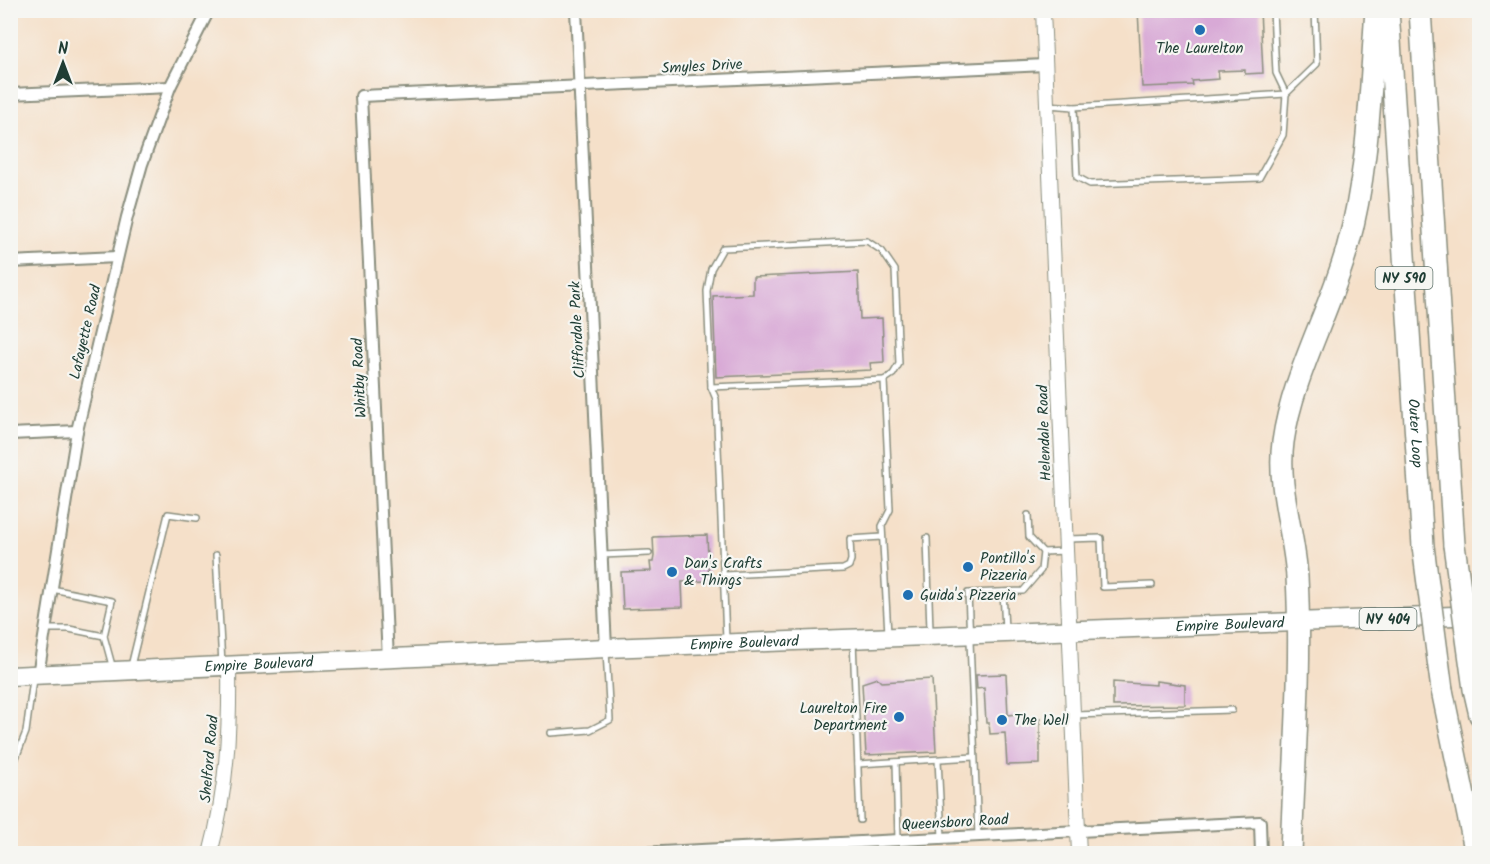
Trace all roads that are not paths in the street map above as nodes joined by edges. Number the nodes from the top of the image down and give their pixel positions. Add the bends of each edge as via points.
1 (208, 10) edge
2 (576, 10) edge
3 (1043, 10) edge
4 (1273, 10) edge
5 (1315, 10) edge
6 (1376, 10) edge
7 (1388, 10) edge
8 (1420, 10) edge
9 (1045, 65) junction
10 (582, 86) junction
11 (170, 87) junction
12 (10, 94) edge
13 (1286, 94) junction
14 (361, 96) joint
15 (1046, 105) junction
16 (1074, 107) junction
17 (117, 257) junction
18 (10, 262) edge
19 (884, 380) junction
20 (711, 387) junction
21 (77, 431) junction
22 (10, 434) edge
23 (1028, 515) dead end
24 (197, 518) dead end
25 (882, 537) junction
26 (927, 538) dead end
27 (1065, 545) junction
28 (1043, 552) junction
29 (649, 553) dead end
30 (216, 555) dead end
31 (602, 555) junction
32 (724, 574) junction
33 (1152, 585) dead end
34 (52, 589) junction
35 (1003, 592) junction
36 (1479, 615) edge
37 (1298, 623) junction
38 (46, 629) junction
39 (1069, 631) junction
40 (1005, 633) junction
41 (969, 634) junction
42 (104, 636) junction
43 (931, 636) junction
44 (888, 638) junction
45 (853, 639) junction
46 (727, 644) junction
47 (606, 648) junction
48 (388, 659) junction
49 (225, 666) junction
50 (122, 671) junction
51 (36, 675) junction
52 (10, 676) edge
53 (1477, 699) edge
54 (1232, 710) dead end
55 (1073, 715) junction
56 (1479, 715) edge
57 (551, 733) dead end
58 (974, 758) junction
59 (938, 760) junction
60 (896, 762) junction
61 (858, 764) junction
62 (10, 773) edge
63 (860, 820) dead end
64 (1078, 830) junction
65 (978, 836) junction
66 (942, 837) junction
67 (898, 840) junction
68 (210, 854) edge
69 (621, 854) edge
70 (1079, 854) edge
71 (1261, 854) edge
72 (1291, 854) edge
73 (1476, 854) edge

1 - 11 street, Lafayette Road
2 - 10 street, Cliffordale Park
3 - 9 street, Helendale Road
4 - 13 lane via 1276,73
5 - 13 lane via 1317,64
6 - 37 highway via 1358,205 1342,268 1296,390 1283,443 1283,484 1296,567
7 - 73 highway, Outer Loop / NY 590, bridge via 1423,546 1442,690
8 - 53 highway, NY 590, bridge via 1455,545
9 - 10 street, Smyles Drive
9 - 15 street, Helendale Road
10 - 14 street, Smyles Drive
10 - 31 street, Cliffordale Park
11 - 12 street
11 - 17 street, Lafayette Road via 141,164
13 - 16 lane
13 - 16 lane via 1283,135 1259,178 1090,184 1077,177
14 - 48 street, Whitby Road
15 - 16 lane
15 - 27 street, Helendale Road
17 - 18 street
17 - 21 street, Lafayette Road
19 - 20 lane
19 - 20 lane via 898,364 895,270 882,251 867,241 723,248 711,269 707,291
19 - 25 lane via 890,510 882,526
20 - 32 lane via 716,399
21 - 22 street
21 - 34 street, Lafayette Road
23 - 28 lane via 1029,537
24 - 50 lane via 168,514
25 - 32 lane via 850,539 851,560 843,569
25 - 44 lane
26 - 43 lane
27 - 28 lane
27 - 33 lane via 1101,538 1103,587
27 - 39 street, Helendale Road
28 - 35 lane via 1041,570 1023,591
29 - 31 lane
30 - 49 lane
31 - 47 street, Cliffordale Park
32 - 46 lane
34 - 38 street, Lafayette Road
34 - 42 lane via 112,601
35 - 40 lane
35 - 41 lane via 968,593
36 - 37 main road, Empire Boulevard / NY 404
37 - 39 main road, Empire Boulevard
37 - 72 highway
38 - 42 lane
38 - 51 street, Lafayette Road
39 - 40 main road, Empire Boulevard
39 - 55 street, Helendale Road
40 - 41 main road, Empire Boulevard
41 - 43 main road, Empire Boulevard
41 - 58 lane
42 - 50 lane
43 - 44 main road, Empire Boulevard
44 - 45 main road, Empire Boulevard
45 - 46 main road, Empire Boulevard
45 - 61 lane
46 - 47 main road, Empire Boulevard
47 - 48 main road, Empire Boulevard
47 - 57 lane via 610,720 590,730
48 - 49 main road, Empire Boulevard
49 - 50 main road, Empire Boulevard
49 - 68 street, Shelford Road via 229,733 226,780
50 - 51 main road, Empire Boulevard
51 - 52 main road, Empire Boulevard
51 - 62 lane via 26,732
53 - 56 highway, NY 590
54 - 55 lane
55 - 64 street, Helendale Road
58 - 59 lane
58 - 65 lane
59 - 60 lane
59 - 66 lane
60 - 61 lane
60 - 67 lane
61 - 63 lane
64 - 65 street, Queensboro Road
64 - 70 street, Helendale Road
64 - 71 street, Queensboro Road via 1260,822
65 - 66 street, Queensboro Road
66 - 67 street, Queensboro Road
67 - 69 street, Queensboro Road

